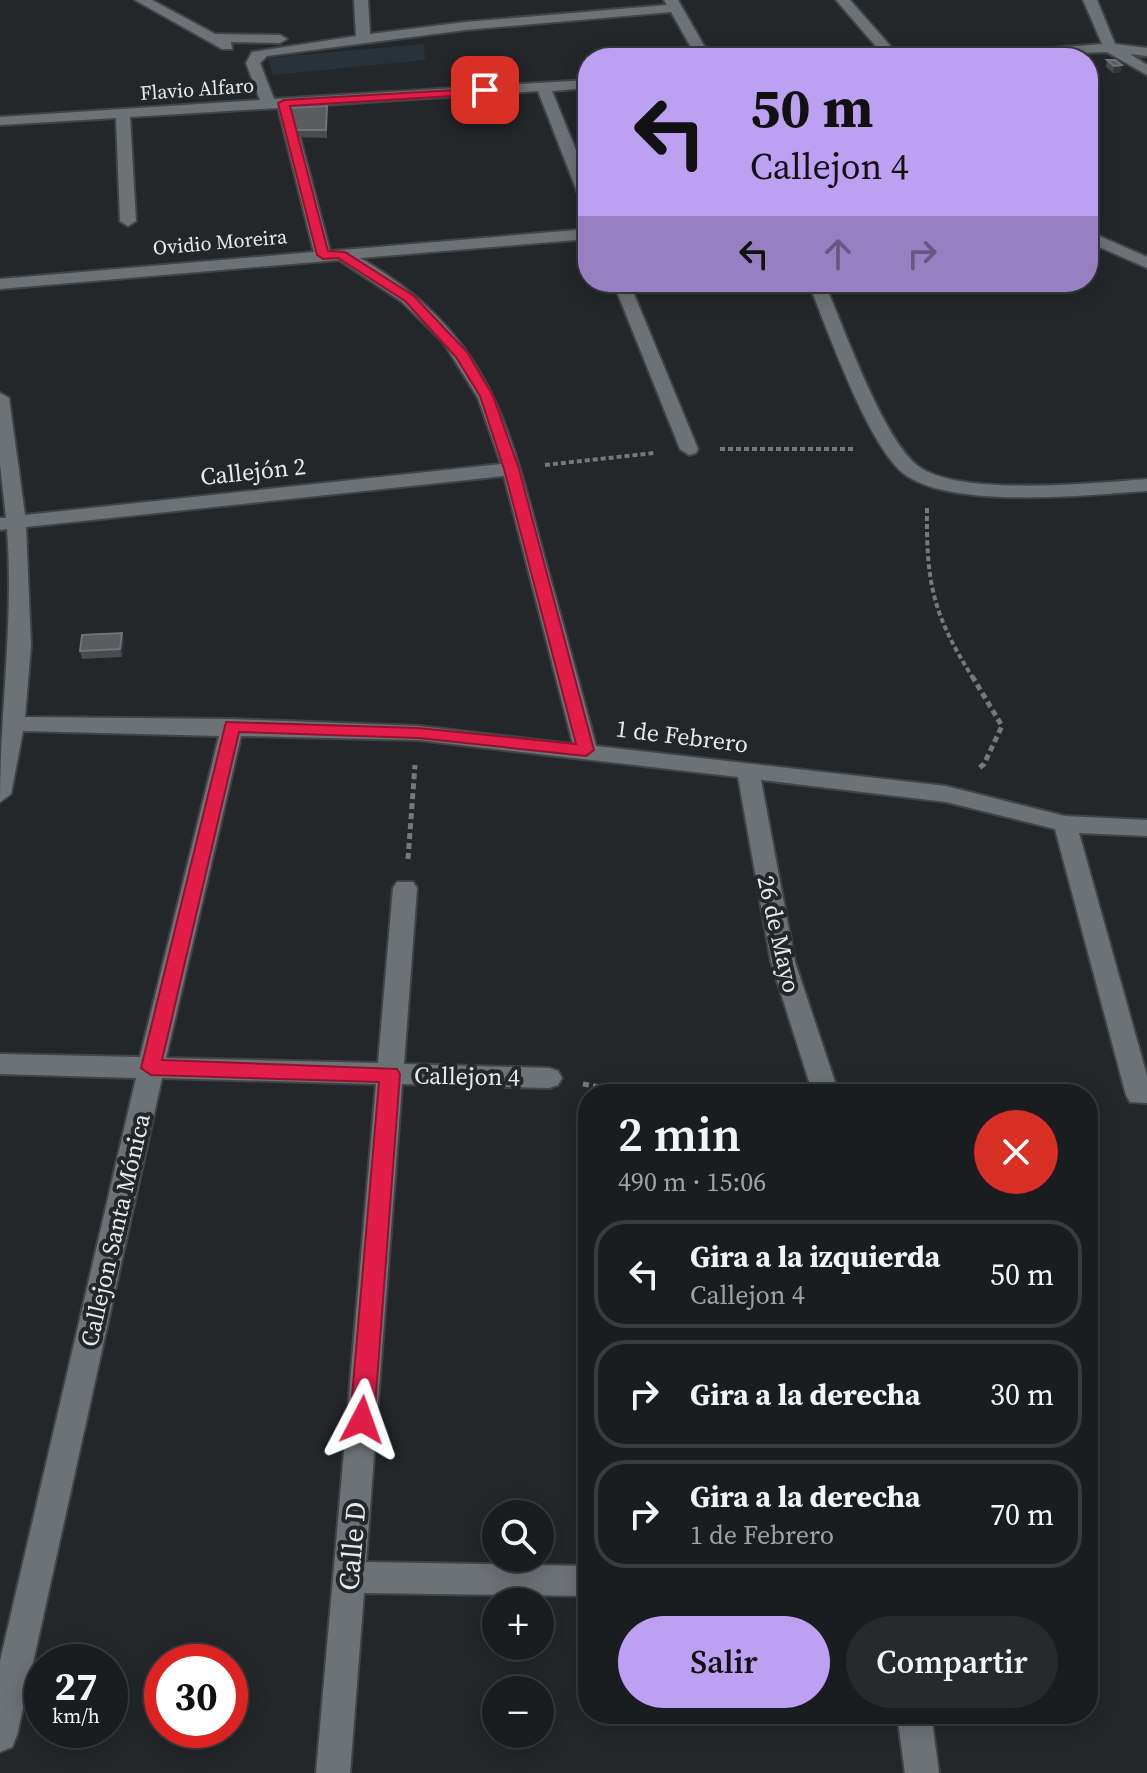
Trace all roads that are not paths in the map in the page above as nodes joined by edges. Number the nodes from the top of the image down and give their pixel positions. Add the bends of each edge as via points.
1 (142, 0) edge
2 (170, 0) edge
3 (361, 0) edge
4 (843, 0) edge
5 (1090, 0) edge
6 (673, 4) edge
7 (178, 20) junction
8 (363, 36) junction
9 (214, 38) junction
10 (698, 48) edge
11 (885, 48) edge
12 (1110, 48) junction
13 (1098, 49) edge
14 (1147, 52) edge
15 (1147, 71) edge
16 (578, 85) edge
17 (543, 87) junction
18 (277, 104) junction
19 (123, 114) junction
20 (0, 121) edge
21 (578, 174) edge
22 (128, 221) dead end
23 (578, 235) edge
24 (1098, 241) edge
25 (332, 255) junction
26 (1147, 263) edge
27 (0, 284) edge
28 (625, 292) edge
29 (821, 292) edge
30 (0, 398) edge
31 (689, 449) road end
32 (512, 469) junction
33 (1147, 485) edge
34 (8, 523) edge
35 (10, 662) edge
36 (15, 724) junction
37 (232, 726) junction
38 (586, 750) junction
39 (748, 771) junction
40 (0, 794) edge
41 (1065, 824) junction
42 (1147, 828) edge
43 (405, 888) road end
44 (0, 1064) edge
45 (151, 1068) junction
46 (390, 1074) junction
47 (549, 1078) road end
48 (823, 1084) edge
49 (1139, 1095) dead end
50 (349, 1577) junction
51 (578, 1581) edge
52 (915, 1724) edge
53 (0, 1735) edge
54 (333, 1773) edge
55 (922, 1773) edge

1 - 7 street
2 - 7 street
3 - 8 street
4 - 11 street
5 - 12 street
6 - 8 street
6 - 10 street
7 - 9 street
8 - 9 street
8 - 18 street via 257,55 253,63
9 - 18 street via 236,54
12 - 13 street
12 - 14 street
12 - 15 street
16 - 17 street, Flavio Alfaro
17 - 18 street, Flavio Alfaro
17 - 21 street
18 - 19 street, Flavio Alfaro
18 - 25 street
19 - 20 street, Flavio Alfaro
19 - 22 street
23 - 25 street, Ovidio Moreira
24 - 26 street
25 - 27 street, Ovidio Moreira
25 - 32 street via 401,291 451,342 487,396
28 - 31 street
29 - 33 street via 891,448 912,471 927,479 977,487
30 - 34 street
32 - 34 street, Callejón 2
32 - 38 street
34 - 35 street
35 - 36 street
36 - 37 street, 1 de Febrero
36 - 40 street
37 - 38 street, 1 de Febrero via 418,733
37 - 45 street, Callejon Santa Mónica
38 - 39 street, 1 de Febrero
39 - 41 street, 1 de Febrero via 946,794
39 - 48 street, 26 de Mayo via 783,962
41 - 42 street, 1 de Febrero
41 - 49 street
43 - 46 street, Calle D
44 - 45 street, Callejon 4
45 - 46 street, Callejon 4
45 - 53 street, Callejon Santa Mónica
46 - 47 street, Callejon 4
46 - 50 street, Calle D
50 - 51 street
50 - 54 street, Calle D
52 - 55 street

